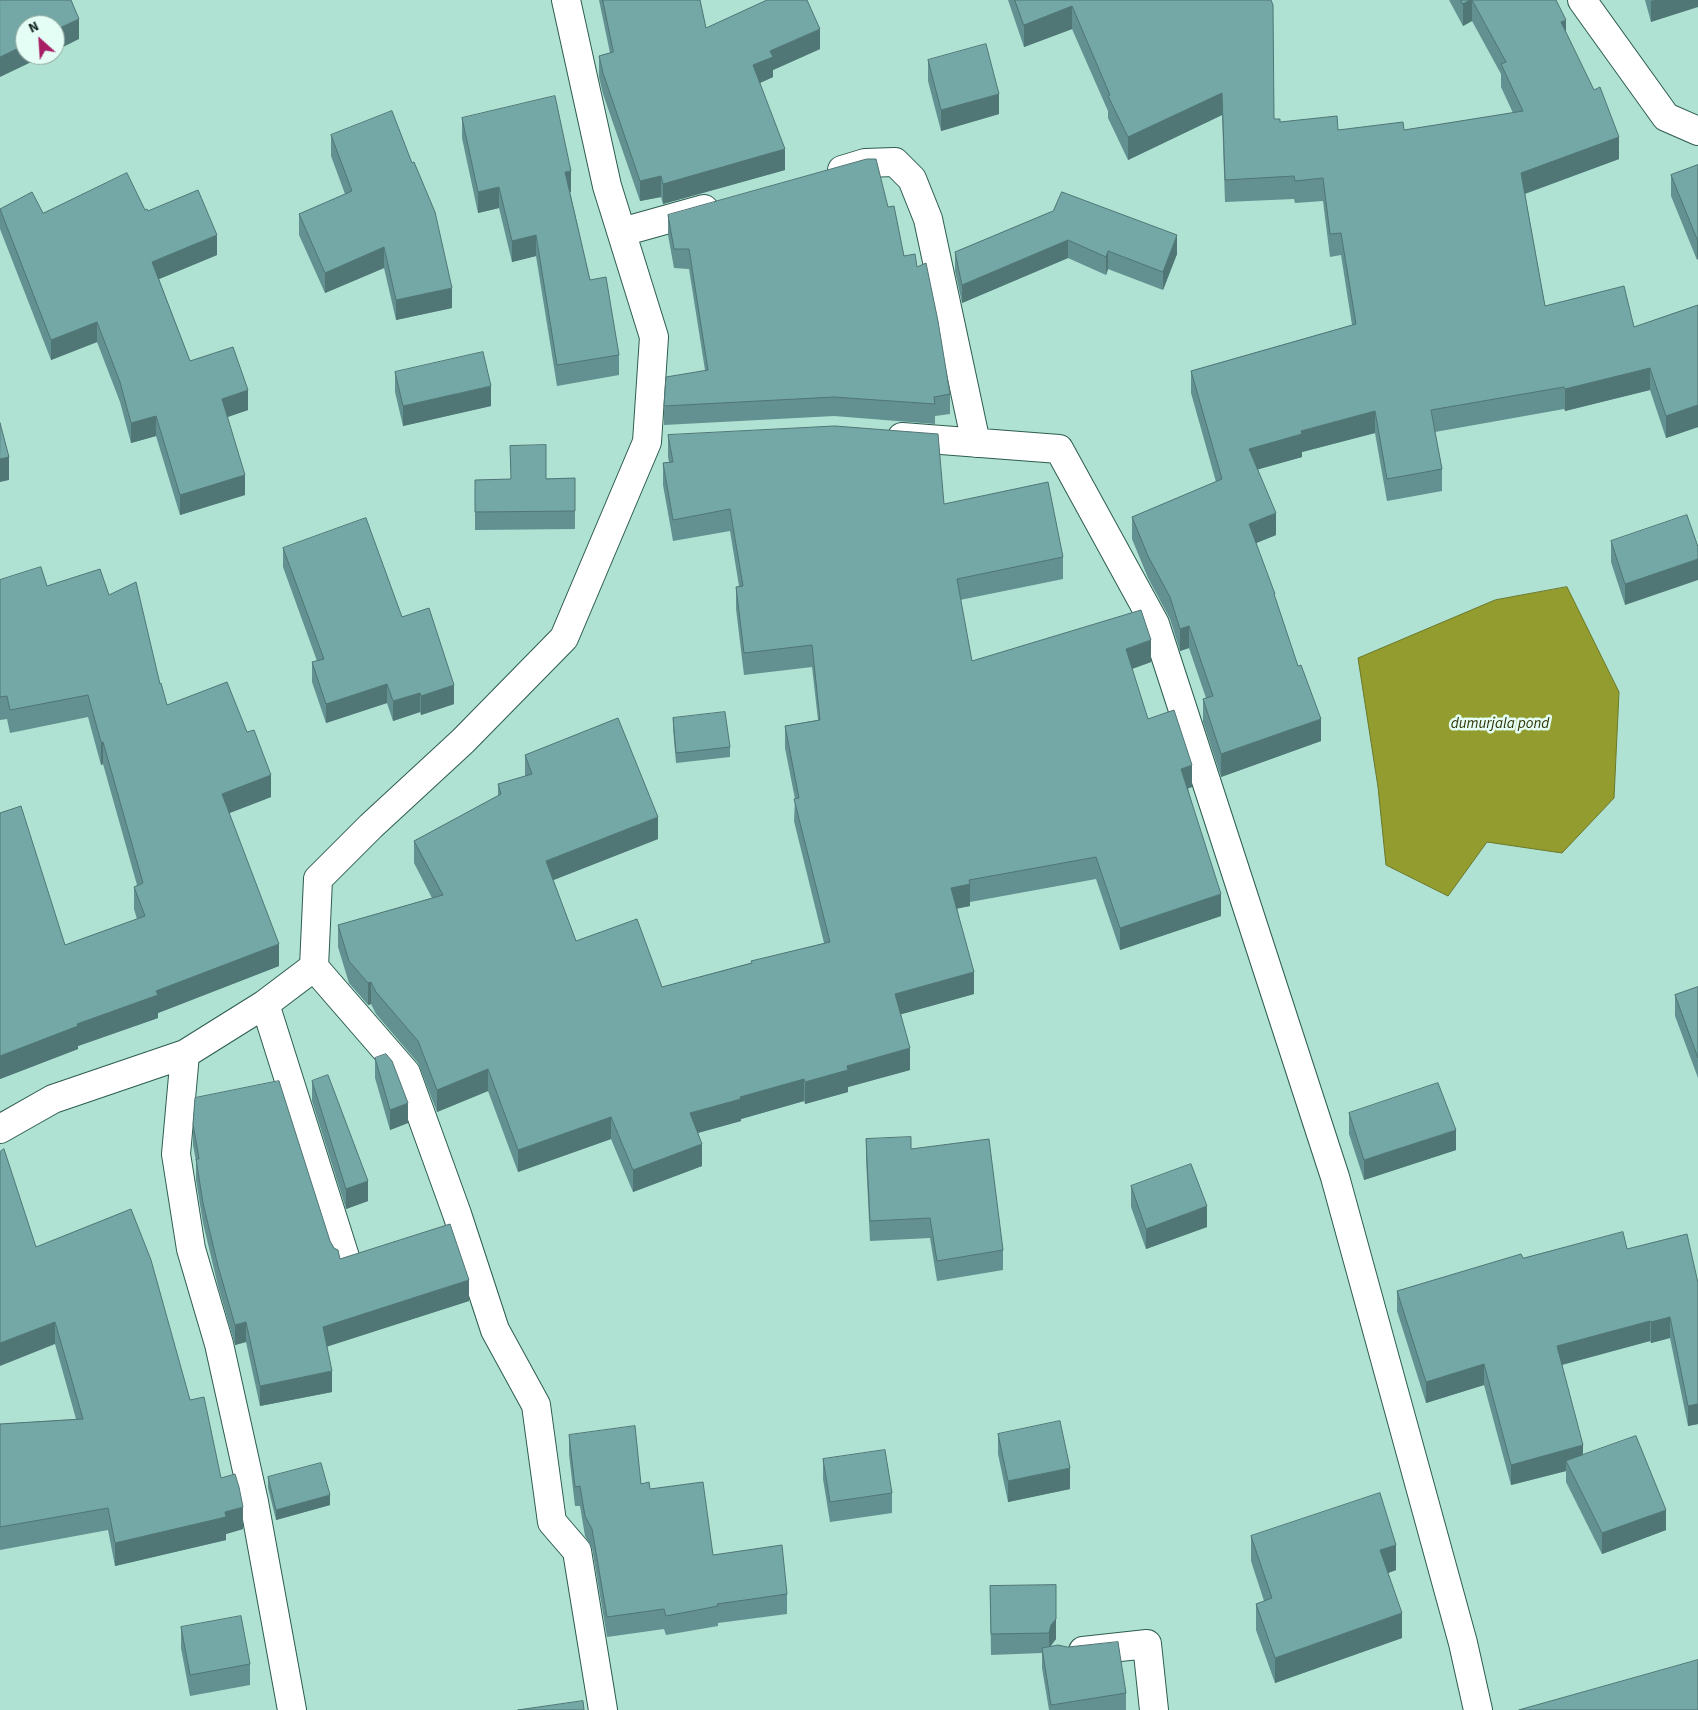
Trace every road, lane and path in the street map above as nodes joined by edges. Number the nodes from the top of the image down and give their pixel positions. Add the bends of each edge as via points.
1 (566, 0) edge
2 (1582, 0) edge
3 (1698, 131) edge
4 (818, 177) edge
5 (724, 203) edge
6 (622, 232) junction
7 (882, 436) edge
8 (976, 443) junction
9 (314, 967) junction
10 (265, 1004) junction
11 (185, 1054) junction
12 (0, 1129) edge
13 (345, 1257) edge
14 (1066, 1652) edge
15 (292, 1710) edge
16 (603, 1710) edge
17 (1154, 1710) edge
18 (1478, 1710) edge

1 - 6 street via 608,186
2 - 3 street via 1666,117
4 - 8 street via 865,163 895,162 912,179 928,219
5 - 6 street
6 - 9 street via 654,337 657,441 564,638 463,741 370,826 318,879
7 - 8 street
8 - 18 street via 1059,449 1155,624 1335,1177 1463,1643
9 - 10 street
9 - 16 street via 406,1073 458,1214 495,1330 536,1405 552,1522 577,1550
10 - 11 street
10 - 13 street
11 - 12 street via 53,1099
11 - 15 street via 176,1154 190,1249 219,1344 246,1465
14 - 17 street via 1147,1644

